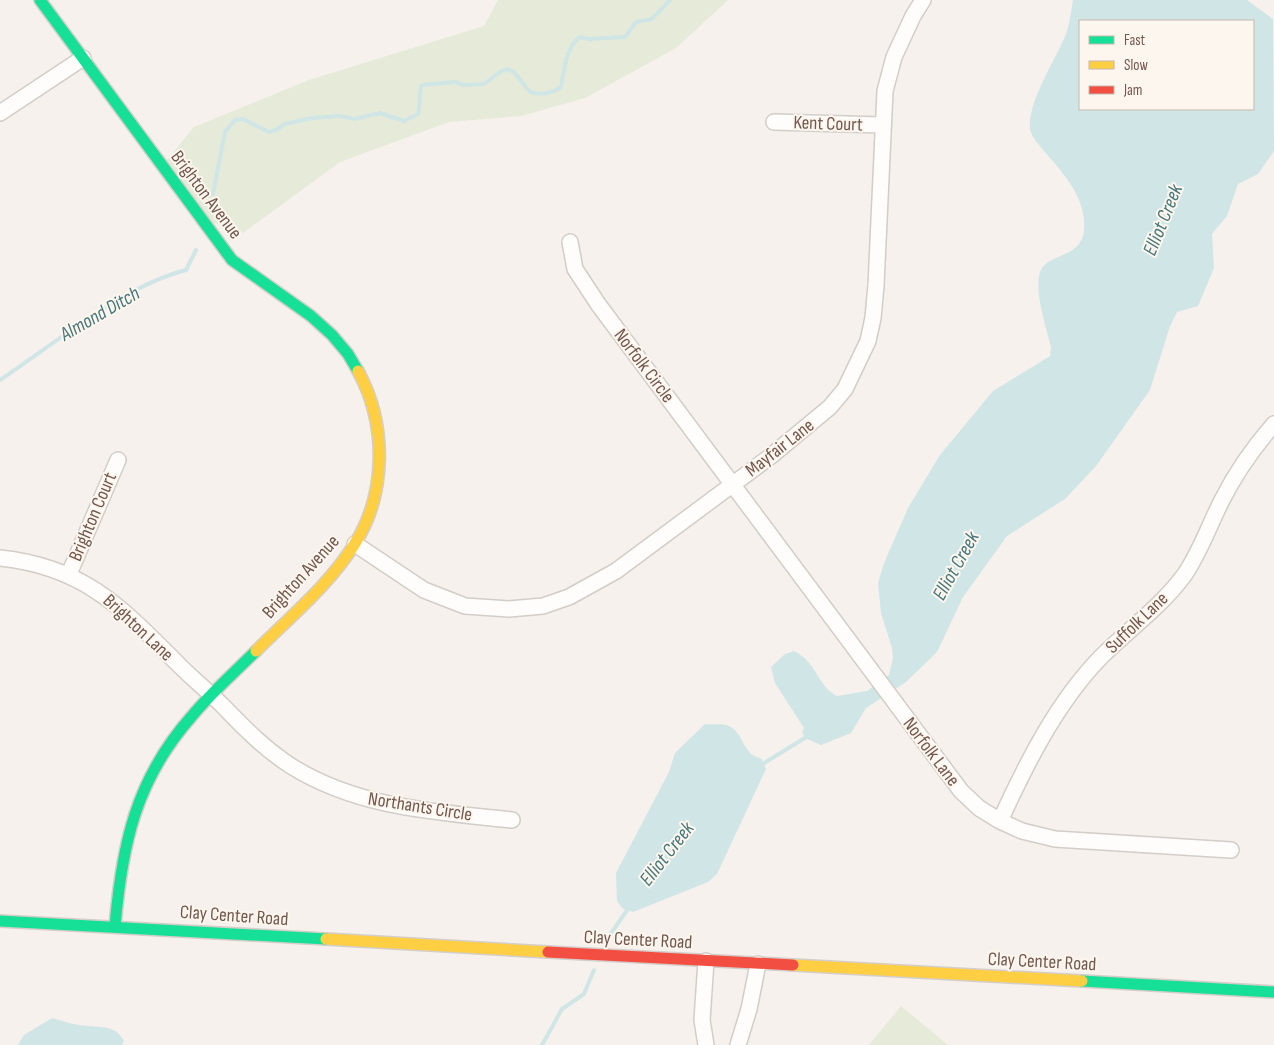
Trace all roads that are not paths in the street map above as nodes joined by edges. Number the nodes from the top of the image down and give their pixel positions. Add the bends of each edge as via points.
1 (40, 0) edge
2 (923, 0) edge
3 (84, 58) junction
4 (0, 113) edge
5 (774, 122) dead end
6 (882, 125) junction
7 (570, 242) dead end
8 (1274, 424) edge
9 (118, 460) dead end
10 (731, 484) junction
11 (355, 544) junction
12 (0, 558) edge
13 (69, 574) junction
14 (212, 695) junction
15 (512, 820) dead end
16 (1000, 821) junction
17 (1230, 850) dead end
18 (0, 921) edge
19 (115, 926) junction
20 (706, 961) junction
21 (758, 964) junction
22 (1274, 992) edge
23 (706, 1045) edge
24 (738, 1045) edge

1 - 3 street, Brighton Avenue
2 - 6 street, Mayfair Lane via 894,57 885,90
3 - 4 street
3 - 11 street, Brighton Avenue via 232,260 311,316 348,354 363,381 380,441 371,509
5 - 6 street, Kent Court
6 - 10 street, Mayfair Lane via 873,318 858,366 846,389 830,407
7 - 10 street, Norfolk Circle via 579,276
8 - 16 street, Suffolk Lane via 1233,479 1185,574 1146,618 1102,656 1069,697 1046,733
9 - 13 street, Brighton Court
10 - 11 street, Mayfair Lane via 599,582 542,606 509,609 465,606 424,590
10 - 16 street, Norfolk Lane via 961,791
11 - 14 street, Brighton Avenue via 304,603
12 - 13 street, Brighton Lane via 33,563
13 - 14 street, Brighton Lane via 123,610
14 - 15 street, Northants Circle via 264,747 308,776 334,788 399,807
14 - 19 street, Brighton Avenue via 175,734 140,794 122,853
16 - 17 street, Norfolk Lane via 1022,831 1055,839
18 - 19 street, Clay Center Road
19 - 20 street, Clay Center Road
20 - 21 street, Clay Center Road
20 - 23 street via 702,1020
21 - 22 street, Clay Center Road
21 - 24 street

